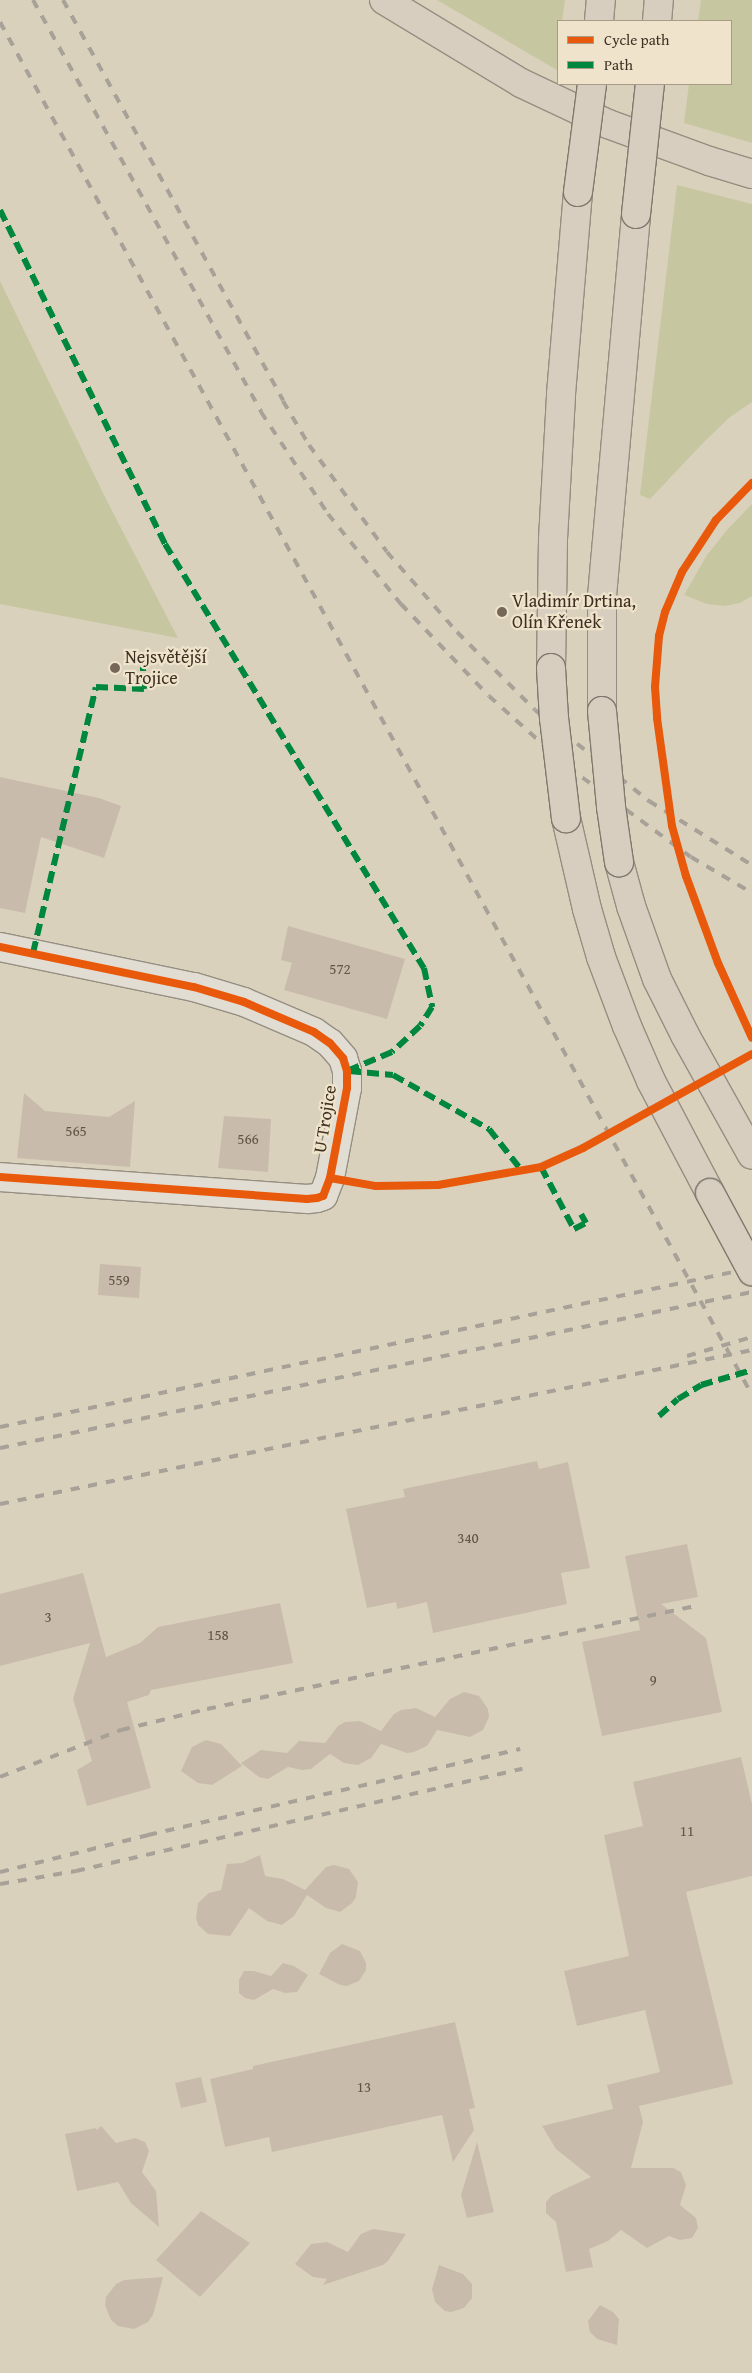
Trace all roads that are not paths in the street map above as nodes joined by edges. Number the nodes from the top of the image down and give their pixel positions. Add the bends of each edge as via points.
1 (384, 0) edge
2 (601, 0) edge
3 (660, 0) edge
4 (599, 20) edge
5 (657, 20) edge
6 (592, 85) edge
7 (650, 85) edge
8 (752, 174) edge
9 (0, 947) edge
10 (752, 1155) edge
11 (0, 1178) edge
12 (752, 1271) edge

1 - 8 main road via 521,84 658,144
2 - 4 main road
3 - 5 main road
6 - 12 main road, bridge via 578,192 553,539 551,668 566,818 601,957 627,1026 655,1089
7 - 10 main road, bridge via 602,596 602,711 611,807 631,906 657,979
9 - 11 street, U Trojice via 194,987 244,1002 314,1032 343,1058 347,1071 330,1178 323,1196 317,1198

